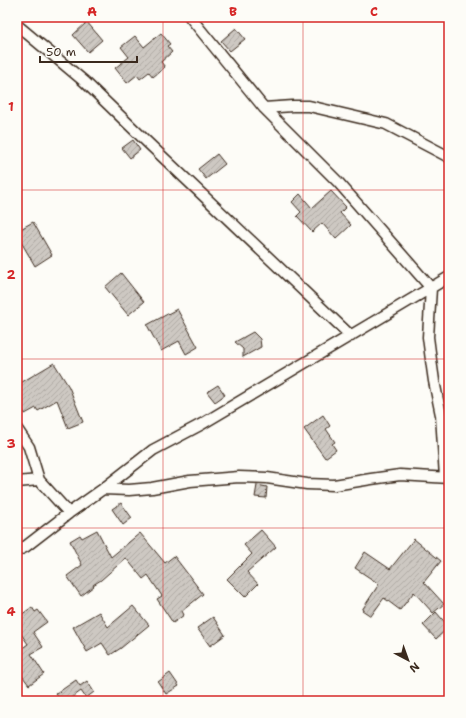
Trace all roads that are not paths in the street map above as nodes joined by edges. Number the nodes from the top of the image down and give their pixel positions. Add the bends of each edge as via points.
1 (190, 17) edge
2 (17, 25) edge
3 (264, 108) junction
4 (449, 157) edge
5 (449, 277) edge
6 (432, 288) junction
7 (351, 336) junction
8 (17, 429) edge
9 (447, 477) edge
10 (39, 480) junction
11 (17, 482) edge
12 (103, 489) junction
13 (69, 513) junction
14 (17, 551) edge

1 - 3 street
2 - 7 street via 85,82
3 - 4 street via 309,106 386,124
3 - 6 street via 338,182
5 - 6 street
6 - 7 street
6 - 9 street via 428,337 441,415
7 - 12 street via 153,450
8 - 10 street via 29,447
9 - 12 street via 400,475 334,485 239,477 190,481 152,488
10 - 11 street
10 - 13 street
12 - 13 street
13 - 14 street

